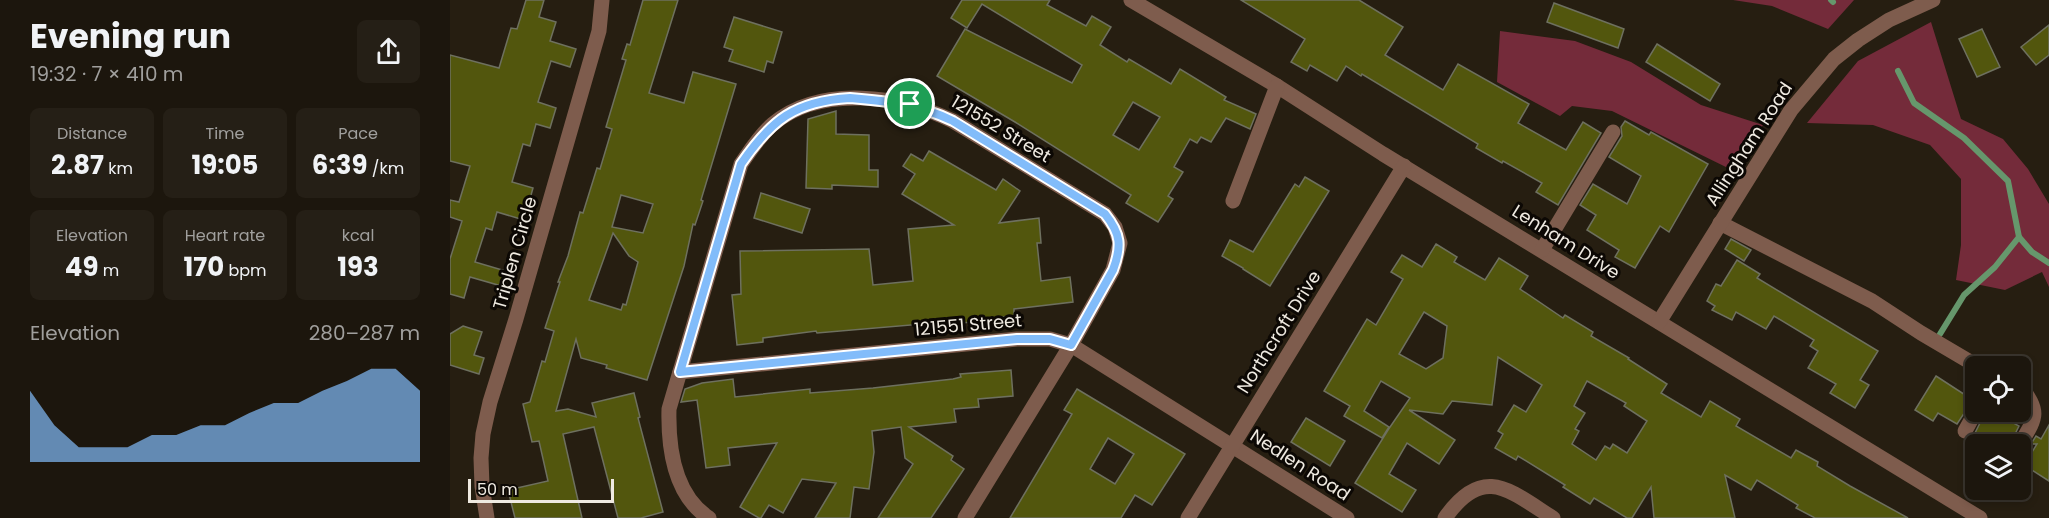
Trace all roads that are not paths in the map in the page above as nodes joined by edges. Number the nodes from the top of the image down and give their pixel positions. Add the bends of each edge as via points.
1 (602, 0) edge
2 (1131, 0) edge
3 (1933, 0) edge
4 (1277, 86) junction
5 (1613, 132) dead end
6 (1607, 161) dead end
7 (1404, 166) junction
8 (1233, 201) dead end
9 (1720, 223) junction
10 (1546, 253) junction
11 (1659, 322) junction
12 (1071, 345) junction
13 (1965, 359) edge
14 (680, 372) junction
15 (2031, 402) edge
16 (1970, 422) edge
17 (1965, 431) dead end
18 (2026, 434) edge
19 (1232, 445) junction
20 (487, 518) edge
21 (709, 518) edge
22 (965, 518) edge
23 (1188, 518) edge
24 (1347, 518) edge
25 (1445, 518) edge
26 (1553, 518) edge
27 (1980, 518) edge

1 - 20 street, Triplen Circle via 599,31 490,402 481,458
2 - 4 street, Lenham Drive
3 - 9 street, Allingham Road via 1889,20 1834,59 1791,110
4 - 7 street, Lenham Drive
4 - 8 street
5 - 10 street
6 - 10 street
7 - 10 street, Lenham Drive
7 - 19 street, Northcroft Drive
9 - 11 street, Allingham Road
9 - 13 street via 1872,301
10 - 11 street, Lenham Drive
11 - 27 street, Lenham Drive
12 - 14 street, 121551 Street via 1050,339 1017,339
12 - 14 street, 121552 Street via 1118,258 1116,227 1105,214 932,111 910,104 850,98 825,100 796,110 773,124 741,164
12 - 19 street, 121551 Street
12 - 22 street, 121552 Street
14 - 21 street, 121552 Street via 669,409 668,435 682,486
15 - 18 street via 2035,420
16 - 17 street
19 - 23 street, Northcroft Drive
19 - 24 street, Nedlen Road
25 - 26 street via 1467,493 1490,485 1508,490

